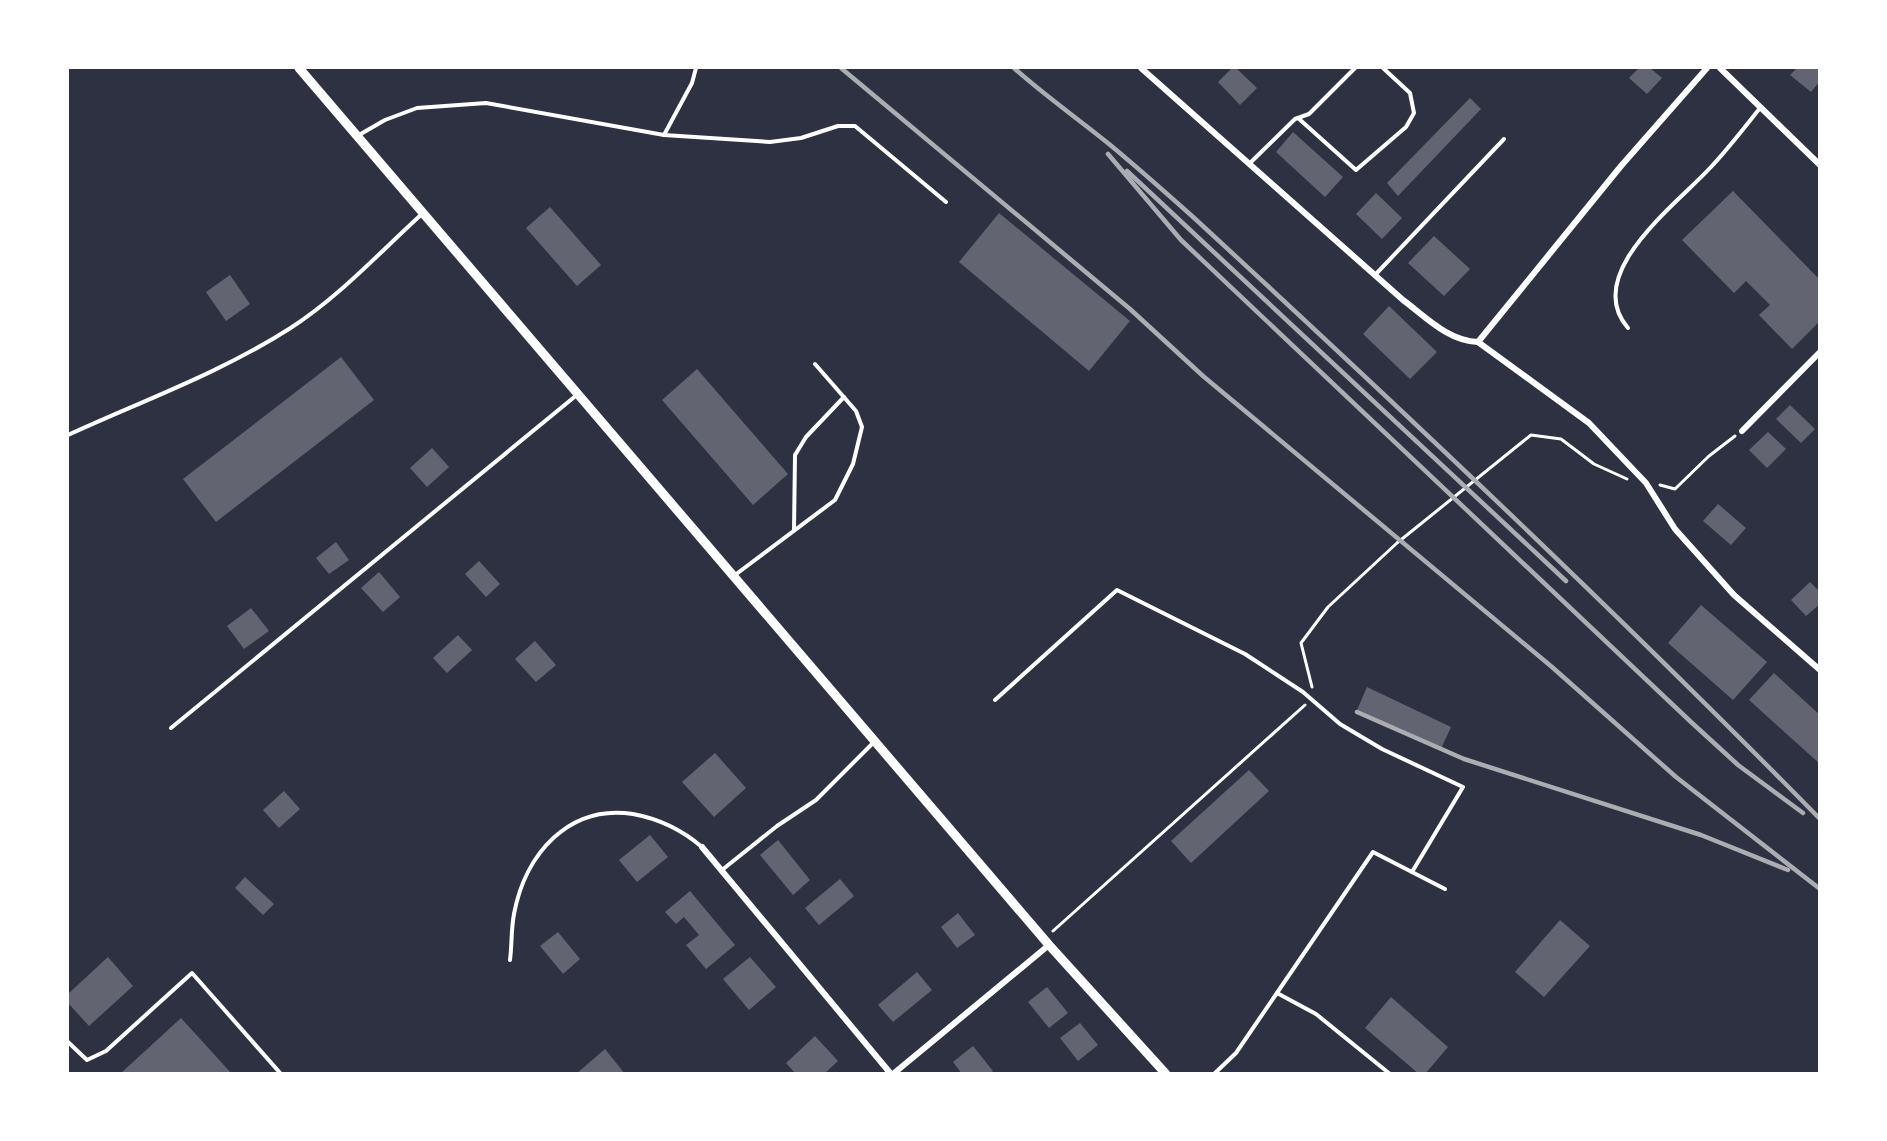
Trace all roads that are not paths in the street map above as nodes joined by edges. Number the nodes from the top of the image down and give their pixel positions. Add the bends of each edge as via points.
1 (299, 68) edge
2 (696, 68) edge
3 (1141, 68) edge
4 (1355, 68) edge
5 (1383, 68) edge
6 (1707, 68) edge
7 (1720, 68) edge
8 (1760, 108) junction
9 (1298, 118) junction
10 (664, 135) junction
11 (358, 136) junction
12 (1504, 140) dead end
13 (1249, 165) junction
14 (1820, 165) edge
15 (946, 202) dead end
16 (424, 213) junction
17 (1375, 275) junction
18 (1628, 328) dead end
19 (1478, 342) junction
20 (1820, 352) edge
21 (815, 364) dead end
22 (579, 393) junction
23 (844, 397) junction
24 (1742, 431) road end
25 (68, 435) edge
26 (794, 531) junction
27 (734, 575) junction
28 (1820, 670) edge
29 (996, 700) dead end
30 (171, 728) dead end
31 (875, 741) junction
32 (702, 847) joint
33 (722, 870) junction
34 (1412, 872) junction
35 (1445, 889) dead end
36 (1049, 945) junction
37 (510, 960) dead end
38 (1277, 993) junction
39 (68, 1042) edge
40 (281, 1074) edge
41 (892, 1074) edge
42 (1166, 1074) edge
43 (1214, 1074) edge
44 (1390, 1074) edge

1 - 11 street
2 - 10 lane
3 - 13 street
4 - 9 lane via 1309,114
5 - 9 lane via 1410,93 1414,113 1406,127 1356,170
6 - 19 street via 1620,166
7 - 8 street
8 - 14 street
8 - 18 lane via 1710,169 1662,214 1618,276 1615,297 1621,320
9 - 13 lane
10 - 11 lane via 486,103 417,108
10 - 15 lane via 770,142 801,138 838,126 855,126
11 - 16 street
12 - 17 lane
13 - 17 street
16 - 22 street
16 - 25 lane via 291,327 236,361
17 - 19 street via 1444,331 1463,341
19 - 28 street via 1589,423 1646,483 1675,529 1734,595
20 - 24 street
21 - 23 lane
22 - 27 street
22 - 30 lane
23 - 26 lane via 806,437 795,455
23 - 26 lane via 856,411 861,427 854,464 835,500
26 - 27 lane
27 - 31 street
29 - 34 lane via 1117,590 1245,654 1311,698 1340,724 1463,787
31 - 33 lane via 816,800
31 - 36 street
32 - 33 street
32 - 37 lane via 684,831 653,817 615,811 582,817 552,837 527,876 514,913
33 - 41 street
34 - 35 lane
34 - 38 lane via 1373,852
36 - 41 street
36 - 42 street
38 - 43 lane via 1236,1053
38 - 44 lane via 1316,1014
39 - 40 lane via 87,1059 106,1051 192,973

